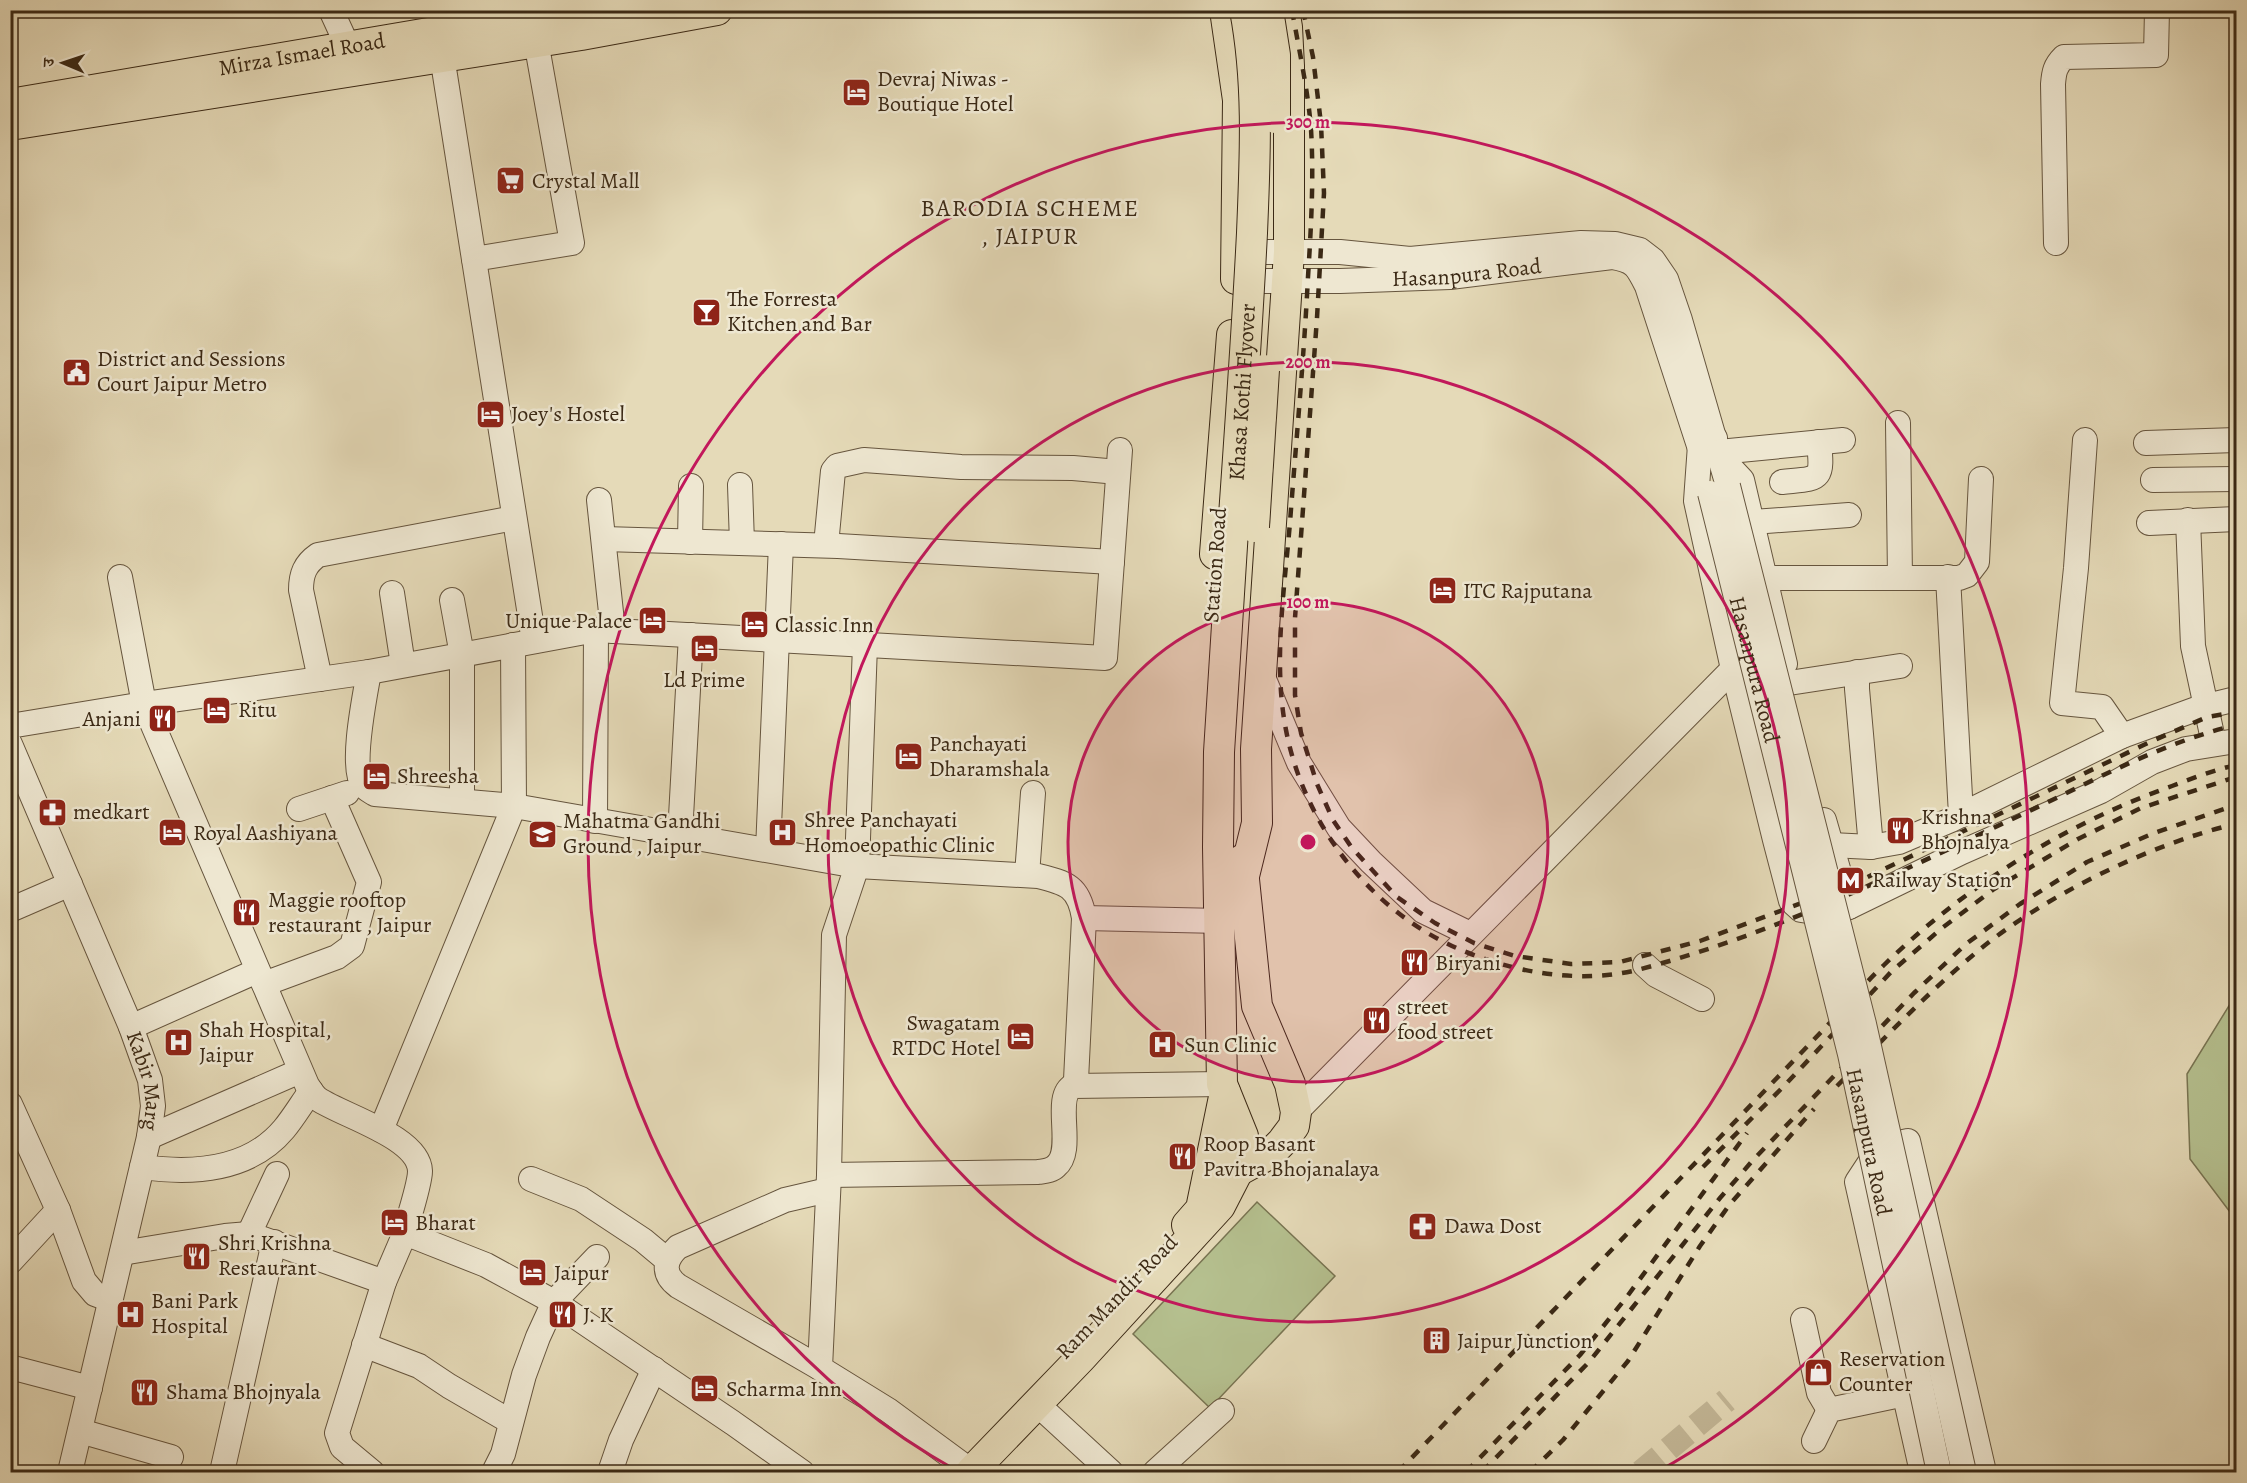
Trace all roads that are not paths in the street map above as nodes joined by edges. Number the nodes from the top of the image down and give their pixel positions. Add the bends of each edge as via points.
1 (331, 10) edge
2 (594, 10) edge
3 (717, 10) edge
4 (1225, 10) edge
5 (1245, 10) edge
6 (2157, 10) edge
7 (1285, 15) edge
8 (454, 19) edge
9 (536, 41) junction
10 (348, 47) junction
11 (442, 56) junction
12 (10, 104) edge
13 (10, 125) edge
14 (2056, 243) dead end
15 (1288, 252) junction
16 (474, 259) junction
17 (1236, 266) junction
18 (1287, 281) junction
19 (1898, 423) dead end
20 (2085, 440) dead end
21 (2236, 440) edge
22 (2146, 443) dead end
23 (1713, 448) junction
24 (1981, 479) dead end
25 (2236, 479) edge
26 (2152, 480) dead end
27 (1782, 482) dead end
28 (740, 485) dead end
29 (691, 486) dead end
30 (1719, 490) junction
31 (599, 500) dead end
32 (1849, 515) dead end
33 (514, 518) junction
34 (2236, 519) edge
35 (2188, 520) junction
36 (1753, 522) junction
37 (2149, 523) dead end
38 (604, 539) junction
39 (690, 542) junction
40 (742, 543) junction
41 (781, 544) junction
42 (826, 545) junction
43 (1112, 562) junction
44 (120, 577) dead end
45 (1766, 578) junction
46 (1900, 578) junction
47 (1948, 578) junction
48 (392, 593) dead end
49 (452, 600) dead end
50 (604, 631) junction
51 (691, 635) junction
52 (775, 640) junction
53 (523, 643) junction
54 (866, 645) junction
55 (462, 655) junction
56 (403, 665) junction
57 (1899, 666) dead end
58 (369, 672) junction
59 (1261, 672) junction
60 (1787, 672) junction
61 (1857, 672) junction
62 (320, 678) junction
63 (1728, 682) junction
64 (2236, 699) edge
65 (144, 704) junction
66 (2206, 706) junction
67 (10, 726) edge
68 (2122, 736) junction
69 (2225, 742) edge
70 (10, 744) edge
71 (364, 787) junction
72 (1033, 793) dead end
73 (332, 798) junction
74 (462, 801) junction
75 (514, 807) junction
76 (299, 810) dead end
77 (1961, 815) junction
78 (595, 820) junction
79 (680, 835) junction
80 (1831, 845) junction
81 (1230, 846) junction
82 (1871, 847) junction
83 (768, 850) junction
84 (857, 866) junction
85 (1028, 875) junction
86 (1232, 882) junction
87 (70, 884) junction
88 (1849, 907) junction
89 (10, 910) edge
90 (1084, 918) junction
91 (1221, 921) junction
92 (1470, 934) junction
93 (1645, 965) dead end
94 (260, 977) junction
95 (1702, 999) dead end
96 (131, 1027) junction
97 (306, 1081) junction
98 (1073, 1086) junction
99 (1227, 1097) junction
100 (1293, 1098) junction
101 (10, 1104) edge
102 (381, 1130) junction
103 (149, 1137) junction
104 (142, 1167) junction
105 (1238, 1171) junction
106 (277, 1174) dead end
107 (531, 1179) dead end
108 (828, 1182) junction
109 (58, 1210) junction
110 (249, 1234) junction
111 (403, 1238) junction
112 (274, 1242) junction
113 (122, 1253) junction
114 (597, 1257) dead end
115 (667, 1260) junction
116 (10, 1262) edge
117 (384, 1281) junction
118 (111, 1300) junction
119 (554, 1302) junction
120 (1803, 1320) dead end
121 (364, 1345) junction
122 (10, 1367) edge
123 (820, 1368) junction
124 (654, 1369) junction
125 (90, 1388) junction
126 (1905, 1394) junction
127 (1037, 1404) junction
128 (1829, 1410) junction
129 (1222, 1411) dead end
130 (512, 1422) junction
131 (80, 1431) junction
132 (1814, 1440) dead end
133 (171, 1457) dead end
134 (961, 1470) edge
135 (70, 1473) edge
136 (222, 1473) edge
137 (372, 1473) edge
138 (494, 1473) edge
139 (610, 1473) edge
140 (802, 1473) edge
141 (1111, 1473) edge
142 (1155, 1473) edge
143 (1922, 1473) edge
144 (1939, 1473) edge
145 (1964, 1473) edge
146 (1984, 1473) edge

1 - 10 street
2 - 8 main road, Mirza Ismael Road
3 - 9 main road
4 - 17 main road, Station Road via 1238,100
5 - 81 main road, Khasa Kothi Flyover, bridge via 1255,98 1254,189 1220,740
6 - 14 street via 2156,55 2064,57 2057,64
7 - 15 main road
7 - 81 main road, Khasa Kothi Flyover, bridge via 1275,55 1275,157 1261,432 1239,776
8 - 10 main road, Mirza Ismael Road
9 - 11 main road
9 - 16 street via 572,243
10 - 12 main road, Mirza Ismael Road
11 - 13 main road
11 - 16 street
15 - 17 street, Hasanpura Road
15 - 18 main road
15 - 23 street, Hasanpura Road via 1410,259 1581,243 1615,244 1640,250 1653,260 1666,279
16 - 33 street
17 - 18 street, Hasanpura Road
17 - 86 main road, Station Road via 1201,745 1203,843
18 - 23 street, Hasanpura Road via 1450,277 1612,257 1627,260 1638,268 1647,286
18 - 59 main road
19 - 46 street
20 - 68 street via 2062,703 2102,707
21 - 22 street
23 - 27 street via 1831,441 1819,473 1811,479
23 - 30 street, Hasanpura Road
23 - 36 street via 1742,480
23 - 63 street via 1696,501
24 - 47 street via 1977,562 1967,575
25 - 26 street
28 - 40 street
29 - 39 street
30 - 144 street, Hasanpura Road, bridge via 1850,1054
30 - 145 street, bridge via 1864,1024
31 - 38 street
32 - 36 street
33 - 53 street
33 - 62 street via 318,555 308,562 301,576 301,590
34 - 35 street
35 - 37 street
35 - 66 street via 2193,646
36 - 45 street
38 - 39 street
38 - 50 street
39 - 40 street
40 - 41 street
41 - 42 street
41 - 52 street
42 - 43 street
42 - 43 street via 833,471 837,466 864,460 961,467 1073,468 1119,461
43 - 54 street via 1105,658
44 - 65 street
45 - 46 street
45 - 60 street
46 - 47 street
47 - 77 street
48 - 56 street
49 - 55 street
50 - 51 street
50 - 53 street
50 - 78 street
51 - 52 street
51 - 79 street
52 - 54 street
52 - 83 street
53 - 55 street
53 - 75 street
54 - 84 street
55 - 56 street
55 - 74 street
56 - 58 street
57 - 61 street
58 - 62 street
58 - 71 street via 359,733 359,778
59 - 86 main road via 1257,823
59 - 92 street via 1299,763 1339,828 1423,910
60 - 61 street
60 - 63 street
60 - 80 street
61 - 82 street
62 - 65 street
63 - 88 street via 1791,901 1801,910 1821,913
63 - 92 street
64 - 66 street
65 - 67 street
65 - 94 street
66 - 68 street
66 - 69 street
68 - 77 street
69 - 88 street via 2187,749 2152,762 2101,791
70 - 87 street, Kabir Marg
71 - 73 street
71 - 74 street via 375,794
72 - 85 street
73 - 76 street
73 - 94 street via 369,882 352,946 337,957
74 - 75 street
75 - 78 street
75 - 102 street
77 - 82 street via 1899,842
78 - 79 street
79 - 83 street
80 - 82 street
80 - 88 street
81 - 86 main road, Khasa Kothi Flyover
83 - 84 street
84 - 85 street
84 - 108 street via 834,935
85 - 90 street via 1064,883 1074,890
86 - 91 main road, Station Road
86 - 100 main road, Station Road via 1257,1006
87 - 89 street
87 - 96 street, Kabir Marg
90 - 91 street
90 - 98 street
91 - 99 main road, Station Road
92 - 100 street
93 - 95 street
94 - 96 street
94 - 97 street
96 - 103 street, Kabir Marg via 150,1080 153,1106
97 - 102 street via 317,1098
97 - 103 street
97 - 104 street via 283,1130 258,1153 209,1169 173,1172
98 - 99 street
98 - 108 street via 1064,1098 1062,1156 1050,1170
99 - 105 main road via 1243,1136
99 - 134 main road, Ram Mandir Road via 1201,1209 1052,1364
100 - 105 main road via 1294,1126 1282,1142 1271,1153
101 - 109 street
102 - 111 street via 409,1149 420,1172
103 - 104 street, Kabir Marg
104 - 113 street, Kabir Marg
105 - 127 main road via 1220,1206
106 - 110 street
107 - 115 street via 581,1199
108 - 115 street via 678,1247
108 - 123 street
109 - 116 street
109 - 118 street via 84,1281 95,1294
110 - 112 street
110 - 113 street
111 - 117 street
111 - 119 street via 405,1233 486,1264
112 - 117 street
112 - 136 street
113 - 118 street, Kabir Marg
114 - 119 street
115 - 123 street via 670,1281
117 - 121 street
118 - 125 street, Kabir Marg
119 - 124 street
119 - 130 street via 527,1365
120 - 128 street via 1819,1393
121 - 130 street via 419,1366
121 - 137 street via 337,1433 342,1447
122 - 125 street
123 - 134 street via 888,1410
124 - 139 street
124 - 140 street
125 - 131 street, Kabir Marg
126 - 128 street
126 - 143 street
126 - 146 street via 1857,1182 1880,1147 1908,1141
127 - 134 main road
127 - 141 street
128 - 132 street
129 - 142 street
130 - 138 street
131 - 133 street
131 - 135 street, Kabir Marg

